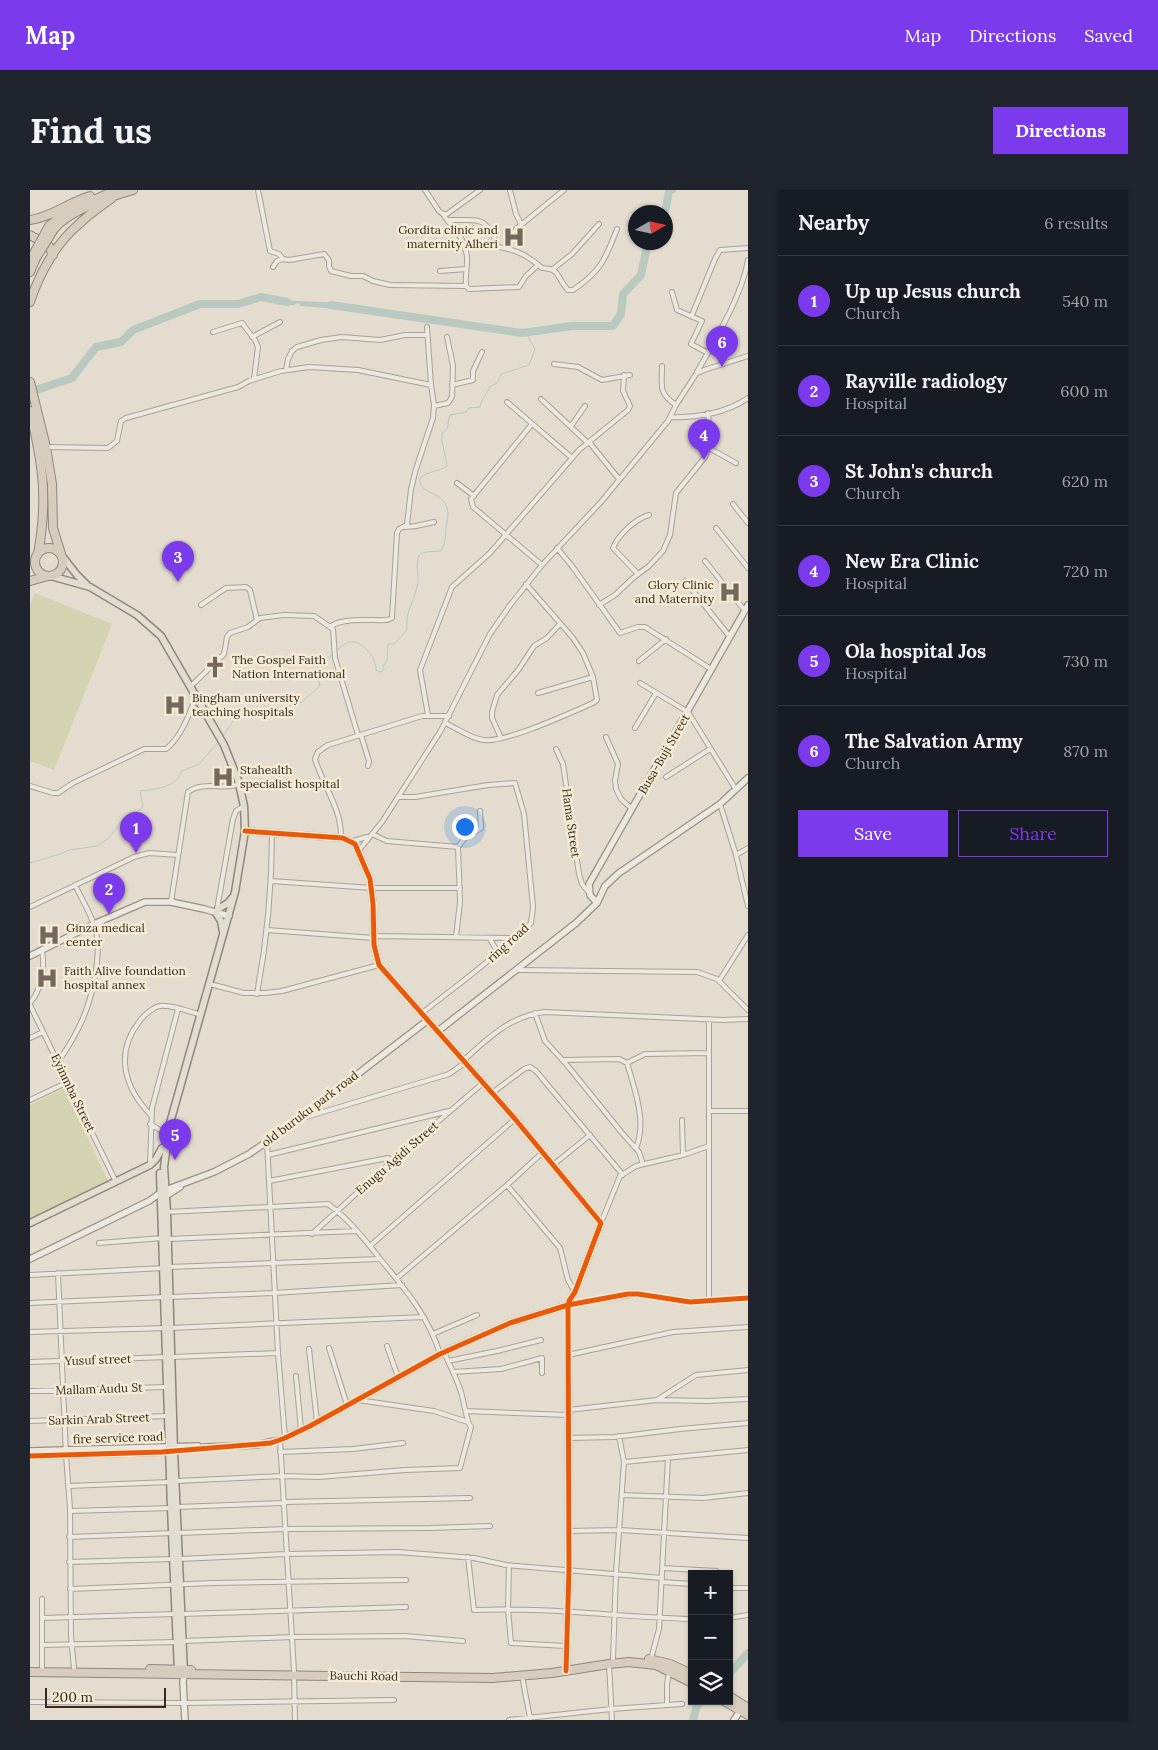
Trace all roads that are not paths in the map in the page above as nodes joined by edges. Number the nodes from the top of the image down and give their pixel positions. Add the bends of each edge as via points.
1 (134, 190) edge
2 (258, 190) edge
3 (425, 190) edge
4 (480, 190) edge
5 (510, 190) edge
6 (564, 190) edge
7 (107, 194) edge
8 (443, 214) junction
9 (30, 220) edge
10 (448, 220) junction
11 (521, 224) junction
12 (599, 224) dead end
13 (51, 228) junction
14 (617, 229) dead end
15 (30, 235) edge
16 (508, 248) junction
17 (748, 248) edge
18 (53, 255) junction
19 (33, 259) edge
20 (283, 259) junction
21 (748, 260) edge
22 (538, 265) junction
23 (273, 267) dead end
24 (466, 269) junction
25 (553, 269) junction
26 (440, 271) dead end
27 (30, 272) edge
28 (466, 286) junction
29 (672, 292) dead end
30 (30, 302) edge
31 (692, 315) junction
32 (280, 322) dead end
33 (427, 328) dead end
34 (214, 332) dead end
35 (427, 334) junction
36 (252, 337) junction
37 (447, 337) dead end
38 (482, 352) dead end
39 (708, 353) junction
40 (748, 356) edge
41 (554, 364) dead end
42 (662, 366) dead end
43 (286, 370) junction
44 (696, 374) junction
45 (624, 375) junction
46 (630, 375) dead end
47 (254, 379) junction
48 (30, 382) edge
49 (431, 385) junction
50 (452, 385) junction
51 (748, 398) edge
52 (541, 399) dead end
53 (507, 402) dead end
54 (676, 404) junction
55 (434, 406) junction
56 (585, 406) dead end
57 (30, 411) edge
58 (708, 413) junction
59 (670, 417) junction
60 (532, 424) junction
61 (571, 426) junction
62 (588, 442) junction
63 (46, 447) junction
64 (709, 448) junction
65 (572, 458) junction
66 (736, 463) dead end
67 (619, 479) junction
68 (457, 483) dead end
69 (474, 496) junction
70 (733, 504) dead end
71 (649, 515) dead end
72 (434, 522) dead end
73 (748, 523) edge
74 (404, 527) junction
75 (716, 528) dead end
76 (506, 534) junction
77 (557, 548) junction
78 (61, 555) junction
79 (35, 561) edge
80 (705, 561) dead end
81 (542, 566) junction
82 (748, 568) edge
83 (638, 574) junction
84 (50, 576) junction
85 (30, 581) edge
86 (685, 581) dead end
87 (526, 584) junction
88 (90, 587) junction
89 (201, 605) dead end
90 (600, 605) junction
91 (746, 608) edge
92 (256, 620) junction
93 (559, 625) junction
94 (331, 626) junction
95 (730, 637) junction
96 (666, 639) junction
97 (639, 661) dead end
98 (711, 669) junction
99 (592, 677) junction
100 (640, 683) dead end
101 (190, 687) junction
102 (656, 692) junction
103 (538, 693) dead end
104 (196, 697) junction
105 (688, 712) junction
106 (428, 715) junction
107 (449, 716) junction
108 (445, 723) junction
109 (636, 728) dead end
110 (359, 735) junction
111 (606, 737) dead end
112 (501, 738) junction
113 (556, 749) dead end
114 (710, 749) junction
115 (368, 766) dead end
116 (666, 777) dead end
117 (748, 778) edge
118 (239, 784) junction
119 (30, 786) edge
120 (735, 788) junction
121 (399, 797) junction
122 (720, 804) junction
123 (244, 806) junction
124 (632, 808) junction
125 (480, 811) dead end
126 (245, 831) junction
127 (272, 833) junction
128 (371, 835) junction
129 (342, 838) junction
130 (352, 842) junction
131 (458, 847) junction
132 (748, 848) edge
133 (359, 850) junction
134 (178, 855) junction
135 (736, 855) junction
136 (271, 882) junction
137 (75, 885) junction
138 (372, 888) junction
139 (460, 888) junction
140 (235, 892) junction
141 (590, 894) junction
142 (747, 898) edge
143 (171, 902) junction
144 (597, 903) junction
145 (748, 906) edge
146 (30, 908) edge
147 (217, 910) junction
148 (229, 914) junction
149 (94, 924) junction
150 (267, 930) junction
151 (224, 935) junction
152 (748, 935) edge
153 (374, 937) junction
154 (456, 937) junction
155 (516, 938) junction
156 (490, 939) junction
157 (42, 950) junction
158 (498, 953) junction
159 (30, 956) edge
160 (379, 965) junction
161 (516, 970) junction
162 (719, 981) junction
163 (210, 984) junction
164 (257, 994) junction
165 (30, 1004) edge
166 (178, 1009) junction
167 (748, 1010) edge
168 (535, 1013) junction
169 (422, 1014) junction
170 (201, 1015) junction
171 (709, 1019) junction
172 (748, 1019) edge
173 (428, 1020) junction
174 (438, 1031) junction
175 (43, 1032) junction
176 (30, 1038) edge
177 (709, 1053) junction
178 (563, 1060) junction
179 (465, 1061) junction
180 (58, 1062) junction
181 (627, 1063) junction
182 (68, 1082) junction
183 (483, 1083) junction
184 (492, 1094) junction
185 (30, 1100) edge
186 (452, 1110) junction
187 (748, 1110) edge
188 (709, 1111) junction
189 (150, 1115) junction
190 (515, 1119) junction
191 (298, 1120) junction
192 (682, 1120) dead end
193 (170, 1123) junction
194 (150, 1124) junction
195 (165, 1134) junction
196 (590, 1135) junction
197 (267, 1142) junction
198 (709, 1146) junction
199 (162, 1148) junction
200 (636, 1148) junction
201 (542, 1153) junction
202 (268, 1155) junction
203 (684, 1155) junction
204 (393, 1160) junction
205 (643, 1164) junction
206 (150, 1165) junction
207 (553, 1165) junction
208 (160, 1170) junction
209 (623, 1175) junction
210 (269, 1181) junction
211 (116, 1182) junction
212 (507, 1185) junction
213 (163, 1195) junction
214 (270, 1207) junction
215 (337, 1210) junction
216 (167, 1212) junction
217 (30, 1223) edge
218 (601, 1223) junction
219 (357, 1231) junction
220 (312, 1234) junction
221 (272, 1235) junction
222 (165, 1239) junction
223 (99, 1243) dead end
224 (371, 1245) junction
225 (30, 1259) edge
226 (380, 1259) junction
227 (272, 1264) junction
228 (166, 1268) junction
229 (58, 1273) junction
230 (30, 1275) edge
231 (397, 1278) junction
232 (402, 1285) junction
233 (575, 1292) junction
234 (274, 1293) junction
235 (167, 1297) junction
236 (748, 1298) edge
237 (709, 1300) junction
238 (59, 1302) junction
239 (30, 1303) edge
240 (568, 1305) junction
241 (476, 1315) dead end
242 (424, 1317) junction
243 (276, 1324) junction
244 (748, 1327) edge
245 (168, 1328) junction
246 (60, 1331) junction
247 (30, 1332) edge
248 (433, 1334) junction
249 (541, 1340) dead end
250 (386, 1346) dead end
251 (330, 1348) dead end
252 (309, 1349) dead end
253 (278, 1353) junction
254 (442, 1353) junction
255 (568, 1355) junction
256 (169, 1357) junction
257 (62, 1361) junction
258 (448, 1361) junction
259 (30, 1362) edge
260 (748, 1370) edge
261 (453, 1372) junction
262 (542, 1374) dead end
263 (296, 1376) dead end
264 (398, 1377) junction
265 (167, 1387) junction
266 (63, 1390) junction
267 (30, 1391) edge
268 (748, 1398) edge
269 (356, 1400) junction
270 (657, 1400) junction
271 (347, 1405) junction
272 (466, 1411) junction
273 (568, 1413) junction
274 (168, 1416) junction
275 (64, 1420) junction
276 (30, 1421) edge
277 (317, 1422) junction
278 (468, 1422) junction
279 (748, 1423) edge
280 (301, 1430) junction
281 (619, 1436) junction
282 (568, 1438) junction
283 (283, 1439) junction
284 (403, 1443) dead end
285 (171, 1449) junction
286 (748, 1450) edge
287 (30, 1451) edge
288 (280, 1452) junction
289 (65, 1453) junction
290 (30, 1456) edge
291 (668, 1458) junction
292 (624, 1462) junction
293 (283, 1476) junction
294 (173, 1481) junction
295 (68, 1486) junction
296 (748, 1493) edge
297 (622, 1495) junction
298 (667, 1496) junction
299 (470, 1498) dead end
300 (284, 1503) junction
301 (174, 1507) junction
302 (70, 1511) junction
303 (490, 1526) dead end
304 (285, 1529) junction
305 (620, 1530) junction
306 (568, 1532) junction
307 (175, 1533) junction
308 (665, 1534) junction
309 (69, 1537) junction
310 (748, 1538) edge
311 (286, 1554) junction
312 (468, 1557) junction
313 (176, 1559) junction
314 (69, 1562) junction
315 (510, 1565) junction
316 (662, 1568) junction
317 (568, 1569) junction
318 (698, 1570) edge
319 (616, 1574) junction
320 (406, 1580) dead end
321 (662, 1580) junction
322 (288, 1582) junction
323 (688, 1583) edge
324 (177, 1586) junction
325 (733, 1588) edge
326 (748, 1588) edge
327 (70, 1589) junction
328 (42, 1599) dead end
329 (406, 1607) dead end
330 (508, 1609) junction
331 (291, 1610) junction
332 (567, 1611) junction
333 (178, 1614) junction
334 (615, 1615) junction
335 (748, 1615) edge
336 (70, 1617) junction
337 (733, 1617) edge
338 (42, 1618) junction
339 (659, 1618) junction
340 (688, 1619) edge
341 (292, 1636) junction
342 (180, 1641) junction
343 (464, 1641) dead end
344 (72, 1644) junction
345 (42, 1645) junction
346 (566, 1646) junction
347 (651, 1659) junction
348 (611, 1661) junction
349 (30, 1668) edge
350 (42, 1668) junction
351 (566, 1668) junction
352 (74, 1669) junction
353 (670, 1671) junction
354 (30, 1672) edge
355 (294, 1673) junction
356 (182, 1674) junction
357 (688, 1674) edge
358 (688, 1675) edge
359 (522, 1676) junction
360 (394, 1700) dead end
361 (733, 1700) edge
362 (30, 1702) edge
363 (294, 1702) junction
364 (184, 1704) junction
365 (682, 1704) dead end
366 (667, 1705) junction
367 (732, 1705) edge
368 (611, 1709) junction
369 (745, 1711) edge
370 (530, 1719) edge
371 (185, 1720) edge
372 (294, 1720) edge
373 (509, 1720) edge
374 (612, 1720) edge
375 (734, 1720) edge

1 - 7 highway
2 - 20 street via 270,251 277,252
3 - 8 street
4 - 8 street
5 - 11 street
6 - 11 street
7 - 9 highway via 72,202 46,216
7 - 13 highway
7 - 13 highway via 62,215
7 - 18 highway
8 - 10 street
10 - 16 street via 483,222 492,230 498,247
10 - 24 street via 462,240
11 - 16 street via 511,237
12 - 25 street via 572,254
13 - 19 highway, bridge
14 - 25 street via 604,262 588,280 572,290 566,288
15 - 18 highway via 49,246
16 - 22 street via 531,257
17 - 31 street via 720,250
18 - 30 highway
19 - 27 highway
20 - 23 street
20 - 28 street via 324,254 328,256 329,268 335,273 363,276 390,285
21 - 39 street via 735,299
22 - 25 street
22 - 28 street via 519,287 469,289
24 - 26 street
24 - 28 street
29 - 31 street via 677,310
31 - 39 street via 702,321 690,344
32 - 36 street
33 - 35 street
34 - 36 street via 242,323
35 - 43 street via 380,340 342,337 321,340 292,351
35 - 49 street
36 - 47 street via 258,347
37 - 50 street via 454,366
38 - 50 street via 473,371 473,380
39 - 44 street
40 - 44 street
41 - 45 street via 578,367 602,380
42 - 54 street via 662,390 666,398
43 - 47 street
43 - 49 street via 309,367 358,370
44 - 54 street
45 - 46 street
45 - 62 street via 623,390 629,408
47 - 63 street via 123,419 117,441 108,448
48 - 63 highway
49 - 55 street
50 - 55 street via 451,402
51 - 58 street
52 - 61 street
53 - 60 street
54 - 59 street
55 - 74 street via 430,429 416,468 409,520
56 - 61 street
57 - 79 highway via 44,490 44,515
58 - 59 street
58 - 64 street
59 - 67 street
60 - 65 street
60 - 69 street
61 - 62 street
62 - 65 street
62 - 67 street
63 - 78 highway via 52,484 53,528
64 - 66 street
64 - 83 street via 676,493 670,535 663,551
65 - 76 street
67 - 77 street
68 - 69 street
69 - 76 street via 471,499 473,507
70 - 73 street
71 - 83 street via 621,536 613,548
72 - 74 street
74 - 94 street via 397,533 392,618 347,621
75 - 82 street
76 - 81 street
76 - 106 street via 450,590 420,670
77 - 81 street
77 - 90 street
78 - 79 highway via 51,548 42,550
78 - 84 highway via 61,570
78 - 88 main road
79 - 84 highway via 40,573
80 - 91 street
81 - 87 street
83 - 90 street
84 - 85 highway
84 - 88 main road
86 - 95 street
87 - 93 street
87 - 107 street via 497,623
88 - 101 main road via 128,608 154,628
89 - 92 street via 226,588 246,586 250,590
90 - 96 street via 620,633 645,627
91 - 95 street, Busa-Buji Street
92 - 94 street via 303,615 314,616
92 - 101 street via 228,635 224,654
93 - 99 street via 583,653
93 - 112 street via 531,649 497,694 492,718
94 - 110 street via 336,658
95 - 98 street, Busa-Buji Street
96 - 97 street
96 - 98 street
98 - 105 street, Busa-Buji Street
99 - 103 street
99 - 112 street via 597,697 593,704
100 - 102 street
101 - 104 main road
102 - 105 street
102 - 109 street
104 - 118 main road via 224,745
104 - 119 street via 188,719 166,750 144,749 58,793
105 - 114 street
105 - 124 street, Busa-Buji Street
106 - 107 street
106 - 110 street
107 - 108 street
108 - 112 street via 483,740
108 - 121 street
110 - 115 street
110 - 129 street via 328,745 315,756 338,811
111 - 124 street via 618,764 616,789 621,799
113 - 141 street, Hama Street via 562,764 579,874
114 - 116 street
114 - 120 street
117 - 120 street
118 - 123 main road
118 - 134 street via 227,788 198,787 188,792
120 - 122 street
121 - 128 street
121 - 155 street, ring road via 515,783 524,814 533,906 531,923
122 - 135 street
122 - 144 street via 619,873 605,886
123 - 126 main road
123 - 147 street via 236,811 233,819
124 - 141 street, Busa-Buji Street via 589,884
125 - 131 street via 481,828
126 - 127 street
126 - 140 main road
127 - 129 street
127 - 136 street
128 - 130 street
128 - 131 street via 386,841
128 - 133 street
129 - 130 street
130 - 133 street
131 - 139 street
132 - 135 street
133 - 138 street
134 - 137 street via 143,854
134 - 143 street
135 - 142 street
136 - 138 street
136 - 150 street
137 - 146 street
137 - 149 street
138 - 139 street
138 - 153 street
139 - 154 street
140 - 147 main road via 228,903
140 - 148 main road
141 - 144 street
142 - 145 street
143 - 147 street
143 - 149 street via 145,902
144 - 161 street
147 - 148 street
147 - 151 main road
148 - 151 main road
149 - 157 street
149 - 180 street via 98,952 91,998 82,1023
150 - 153 street
150 - 164 street
151 - 163 main road
152 - 162 street
153 - 154 street
153 - 160 street
154 - 156 street
155 - 156 street
155 - 158 street, ring road
156 - 158 street
157 - 159 street
157 - 165 street via 41,978
158 - 169 street, ring road
160 - 164 street via 282,991
160 - 169 street
161 - 162 street via 697,972
161 - 174 street
162 - 167 street
163 - 164 street
163 - 170 main road
165 - 175 street, Eyinmba Street
166 - 170 street
166 - 189 street
166 - 189 street via 154,1008 137,1024 126,1046 124,1063 130,1086
168 - 171 street
168 - 178 street via 545,1041
168 - 179 street via 491,1035
169 - 173 street
170 - 193 main road
171 - 172 street
171 - 177 street
173 - 174 street
173 - 191 street, old buruku park road
174 - 179 street
175 - 176 street
175 - 180 street, Eyinmba Street
177 - 181 street via 645,1054
177 - 188 street
178 - 181 street via 619,1059
178 - 200 street
179 - 183 street
179 - 191 street via 449,1074
180 - 182 street, Eyinmba Street
181 - 200 street via 640,1113 641,1135
182 - 185 street
182 - 211 street, Eyinmba Street
183 - 184 street
183 - 186 street, Enugu Agidi Street
184 - 190 street
184 - 196 street via 530,1067
186 - 202 street
186 - 204 street, Enugu Agidi Street
187 - 188 street
188 - 198 street
189 - 194 street
190 - 201 street
190 - 224 street
191 - 197 street, old buruku park road
192 - 203 street
193 - 195 main road
193 - 213 main road
194 - 195 street
194 - 206 street
195 - 199 main road
196 - 207 street
196 - 209 street
197 - 202 street
197 - 213 street, old buruku park road via 233,1163
198 - 203 street
198 - 237 street
199 - 206 main road
199 - 208 main road
200 - 205 street
201 - 207 street
201 - 212 street
202 - 210 street
203 - 205 street
204 - 210 street via 388,1158
204 - 215 street, Enugu Agidi Street
205 - 209 street
206 - 208 main road
206 - 211 main road
207 - 218 street
208 - 213 main road
209 - 218 street
210 - 214 street
211 - 217 main road
212 - 231 street
212 - 233 street via 560,1248 568,1280
213 - 216 main road
213 - 222 main road
213 - 225 street, old buruku park road
214 - 215 street via 328,1204
214 - 216 street
214 - 221 street
215 - 219 street
215 - 220 street, Enugu Agidi Street
216 - 222 main road
218 - 233 street
219 - 220 street
219 - 224 street
220 - 221 street
221 - 222 street
221 - 227 street
222 - 223 street
222 - 228 main road
224 - 226 street
226 - 227 street
226 - 231 street
227 - 228 street
227 - 234 street
228 - 229 street
228 - 235 main road
229 - 230 street
229 - 238 street
231 - 232 street
232 - 234 street
232 - 242 street
233 - 240 street
234 - 235 street
234 - 243 street
235 - 238 street
235 - 245 main road
236 - 237 street
237 - 240 street via 676,1301 638,1294
238 - 239 street
238 - 246 street
240 - 254 street, fire service road via 527,1317
240 - 255 street
241 - 248 street
242 - 243 street
242 - 248 street
243 - 245 street
243 - 253 street
244 - 255 street via 673,1332
245 - 246 street
245 - 256 main road
246 - 247 street
246 - 257 street
248 - 254 street
249 - 258 street
250 - 264 street
251 - 271 street
252 - 277 street
253 - 256 street, Yusuf street
253 - 283 street
254 - 258 street
254 - 264 street, fire service road
255 - 273 street
256 - 257 street, Yusuf street
256 - 265 main road
256 - 285 main road
257 - 259 street, Yusuf street
257 - 266 street
258 - 261 street
260 - 270 street via 696,1375
261 - 262 street via 500,1369 542,1358
261 - 272 street
263 - 280 street
264 - 269 street, fire service road
265 - 266 street, Mallam Audu St
265 - 274 main road
266 - 267 street, Mallam Audu St
266 - 275 street
268 - 270 street
269 - 271 street, fire service road
269 - 278 street via 434,1411
270 - 273 street
271 - 277 street, fire service road
272 - 273 street
272 - 278 street
273 - 282 street
274 - 275 street, Sarkin Arab Street
274 - 285 main road
275 - 276 street, Sarkin Arab Street
275 - 289 street
277 - 280 street, fire service road
278 - 293 street via 470,1432 460,1468 319,1477
279 - 281 street
280 - 283 street, fire service road
281 - 282 street
281 - 292 street
282 - 306 street
283 - 285 street, fire service road via 256,1445
283 - 288 street
284 - 288 street
285 - 289 street, fire service road
285 - 294 main road
286 - 291 street
287 - 289 street, fire service road
288 - 293 street
289 - 290 street
289 - 295 street
291 - 292 street
291 - 298 street
292 - 297 street
293 - 294 street
293 - 300 street
294 - 295 street
294 - 301 main road
295 - 302 street
296 - 298 street via 703,1498
297 - 298 street
297 - 305 street
298 - 308 street
299 - 300 street
300 - 301 street
300 - 304 street
301 - 302 street
301 - 307 main road
302 - 309 street
303 - 304 street
304 - 307 street
304 - 311 street
305 - 306 street
305 - 308 street
305 - 319 street
306 - 317 street
307 - 309 street
307 - 313 main road
308 - 310 street
308 - 316 street
309 - 314 street
311 - 312 street via 398,1552
311 - 313 street
311 - 322 street
312 - 315 street
312 - 330 street via 474,1610
313 - 314 street
313 - 324 main road
314 - 327 street
315 - 317 street
315 - 330 street
316 - 318 street
316 - 321 street
317 - 319 street
317 - 332 street
319 - 321 street
319 - 334 street
320 - 322 street
321 - 323 street
321 - 339 street
322 - 324 street
322 - 331 street
324 - 327 street
324 - 333 main road
325 - 326 street
327 - 336 street
328 - 338 street
329 - 331 street
330 - 332 street
330 - 346 street via 511,1643
331 - 333 street
331 - 341 street
332 - 334 street
332 - 346 street
333 - 336 street
333 - 342 main road
334 - 339 street
334 - 348 street
335 - 337 street
336 - 338 street
336 - 344 street
338 - 345 street
339 - 340 street
339 - 347 street
341 - 342 street
341 - 343 street via 405,1636
341 - 355 street
342 - 344 street
342 - 356 main road
344 - 345 street
344 - 352 street
345 - 350 street
346 - 351 street
347 - 348 highway, Bauchi Road
347 - 357 highway, Bauchi Road via 670,1664
348 - 351 highway, Bauchi Road
348 - 353 highway, Bauchi Road via 656,1665
348 - 368 street
349 - 350 highway, Bauchi Road
350 - 352 highway, Bauchi Road
351 - 355 highway, Bauchi Road via 458,1674
351 - 359 highway, Bauchi Road
352 - 356 highway, Bauchi Road
353 - 358 highway, Bauchi Road
353 - 366 street
354 - 356 highway, Bauchi Road
355 - 356 highway, Bauchi Road
355 - 359 highway, Bauchi Road via 458,1678
355 - 363 street
356 - 364 street
359 - 370 street
360 - 363 street
361 - 369 highway
362 - 364 street
363 - 364 street
363 - 372 street
364 - 371 street
365 - 366 street
366 - 368 street
367 - 369 highway
368 - 370 street
368 - 374 street
369 - 375 street
370 - 373 street

